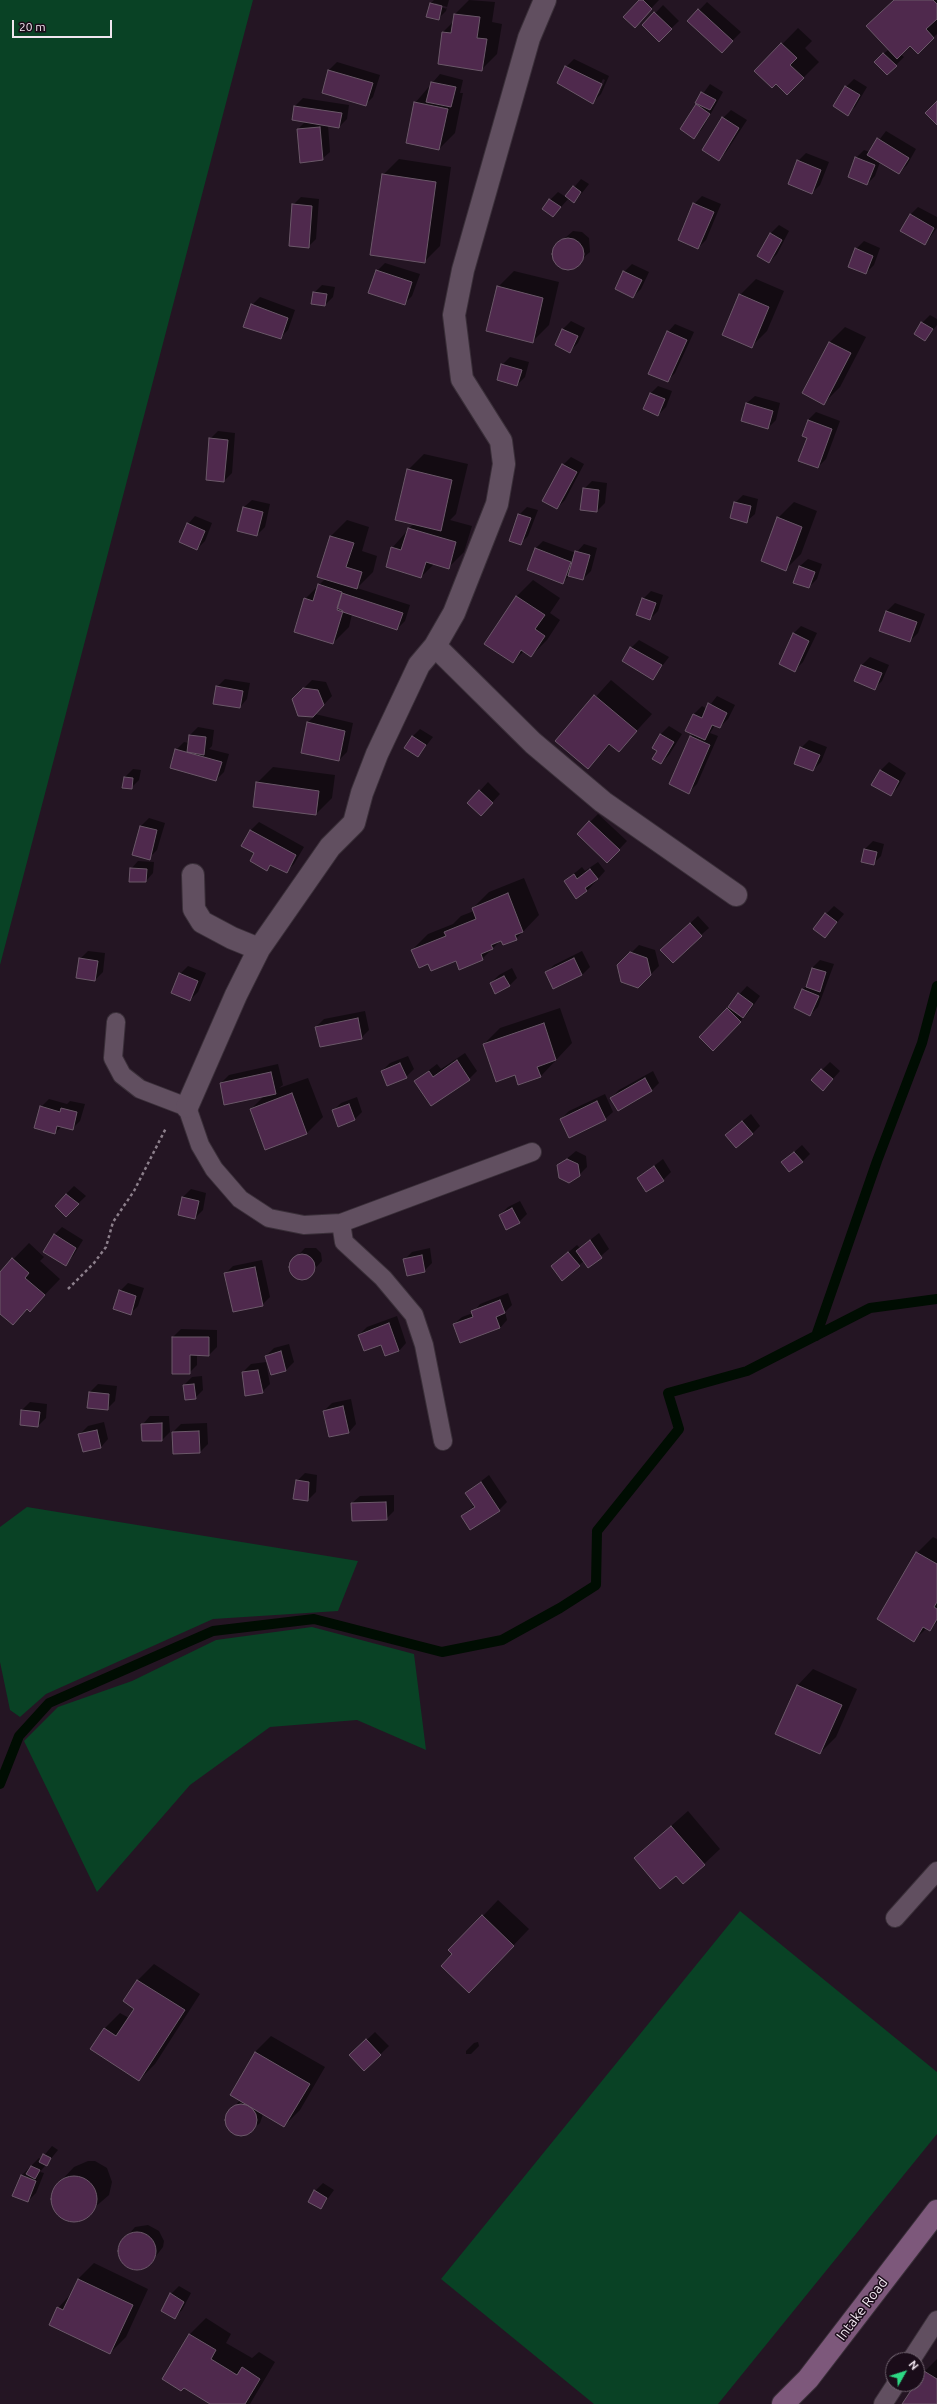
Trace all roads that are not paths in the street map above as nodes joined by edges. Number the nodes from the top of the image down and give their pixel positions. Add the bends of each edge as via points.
1 (545, 0) edge
2 (435, 646) junction
3 (193, 875) dead end
4 (736, 895) dead end
5 (259, 949) junction
6 (116, 1022) dead end
7 (186, 1107) junction
8 (532, 1152) dead end
9 (341, 1223) junction
10 (443, 1441) dead end
11 (937, 1871) edge
12 (894, 1918) dead end
13 (937, 2211) edge
14 (937, 2320) edge
15 (916, 2352) edge
16 (891, 2392) edge
17 (783, 2404) edge
18 (883, 2404) edge

1 - 2 street via 529,38 463,270 454,315 462,378 497,432 504,464 497,504 454,613
2 - 4 street via 533,743 585,787
2 - 5 street via 419,664 377,754 354,823 330,847
3 - 5 street via 194,909 202,922
5 - 7 street
6 - 7 lane via 113,1058 122,1074 140,1089
7 - 9 lane via 200,1145 214,1169 240,1199 269,1218 304,1225
8 - 9 lane
9 - 10 lane via 344,1242 383,1278 414,1315 424,1345
11 - 12 lane
13 - 17 street, Intake Road via 808,2379
14 - 15 lane
16 - 18 lane

